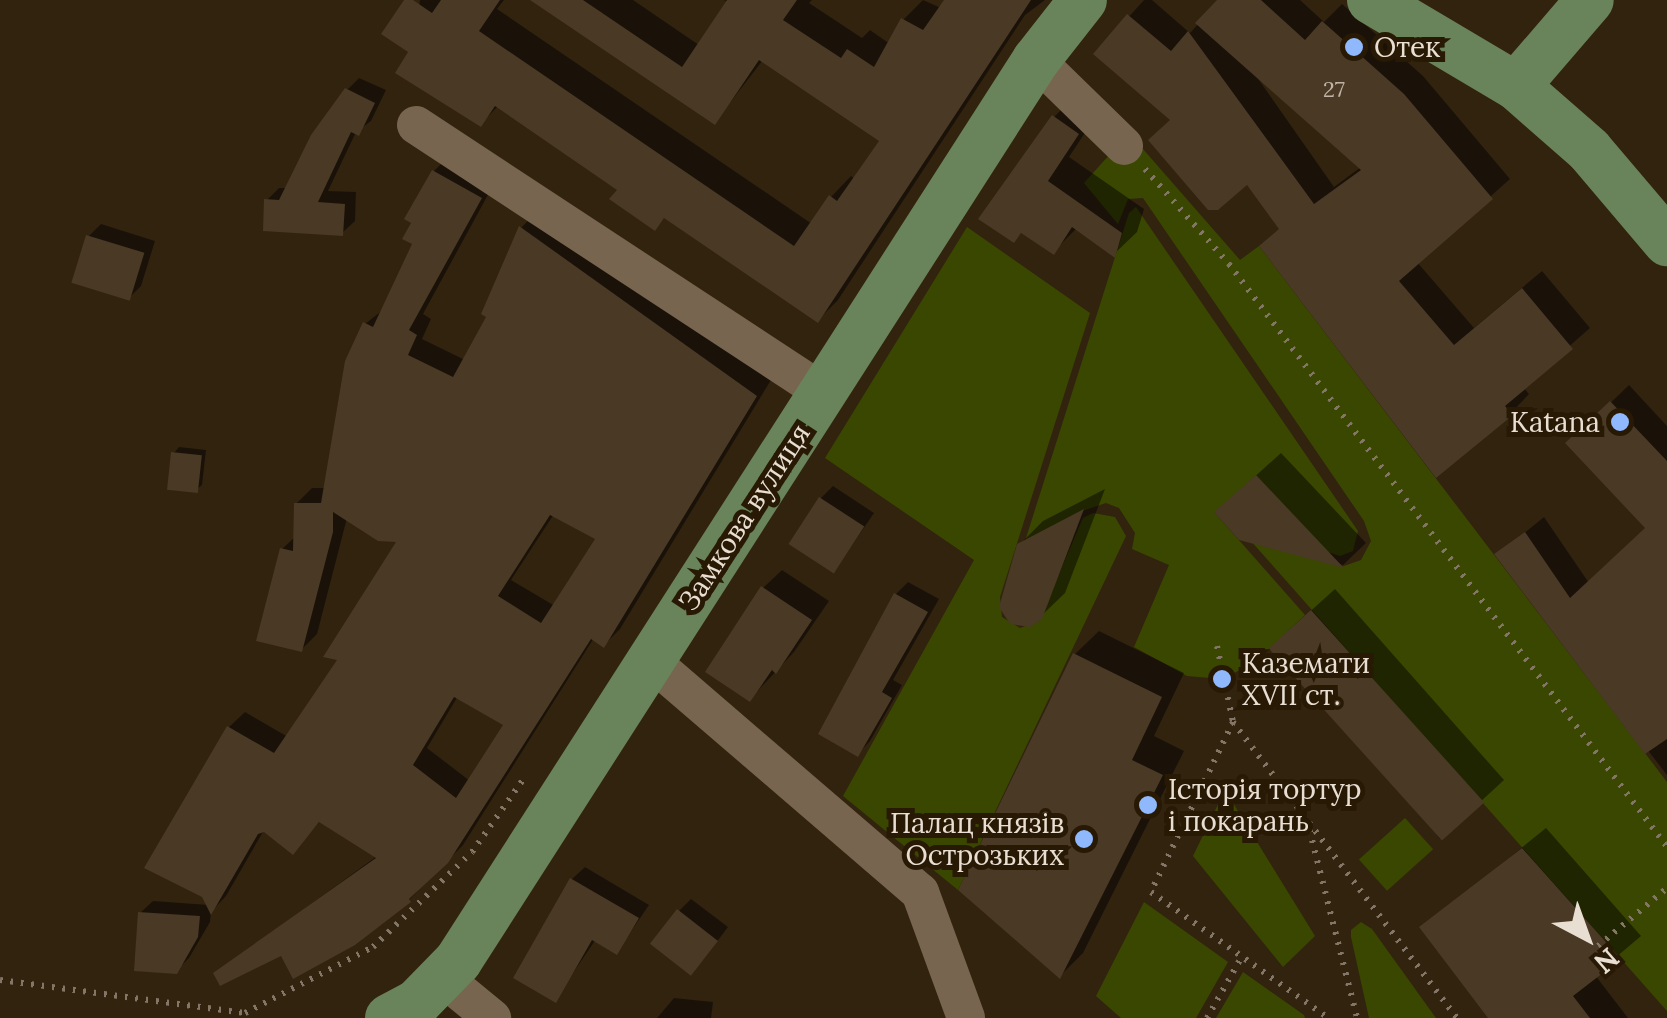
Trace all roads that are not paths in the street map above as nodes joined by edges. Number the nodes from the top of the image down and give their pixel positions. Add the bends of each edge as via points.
1 (1083, 0) edge
2 (1371, 0) edge
3 (1590, 0) edge
4 (1036, 60) junction
5 (1516, 86) junction
6 (416, 125) dead end
7 (1124, 146) road end
8 (1667, 242) edge
9 (824, 393) junction
10 (652, 661) junction
11 (442, 976) junction
12 (389, 1018) edge
13 (492, 1018) edge
14 (966, 1018) edge

1 - 4 main road, Замкова вулиця
2 - 5 main road
3 - 5 main road
4 - 7 street
4 - 9 main road, Замкова вулиця
5 - 8 main road via 1589,150
6 - 9 street
9 - 10 main road, Замкова вулиця
10 - 11 main road, Замкова вулиця
10 - 14 street via 920,892
11 - 12 main road, Замкова вулиця via 417,1003
11 - 13 street

